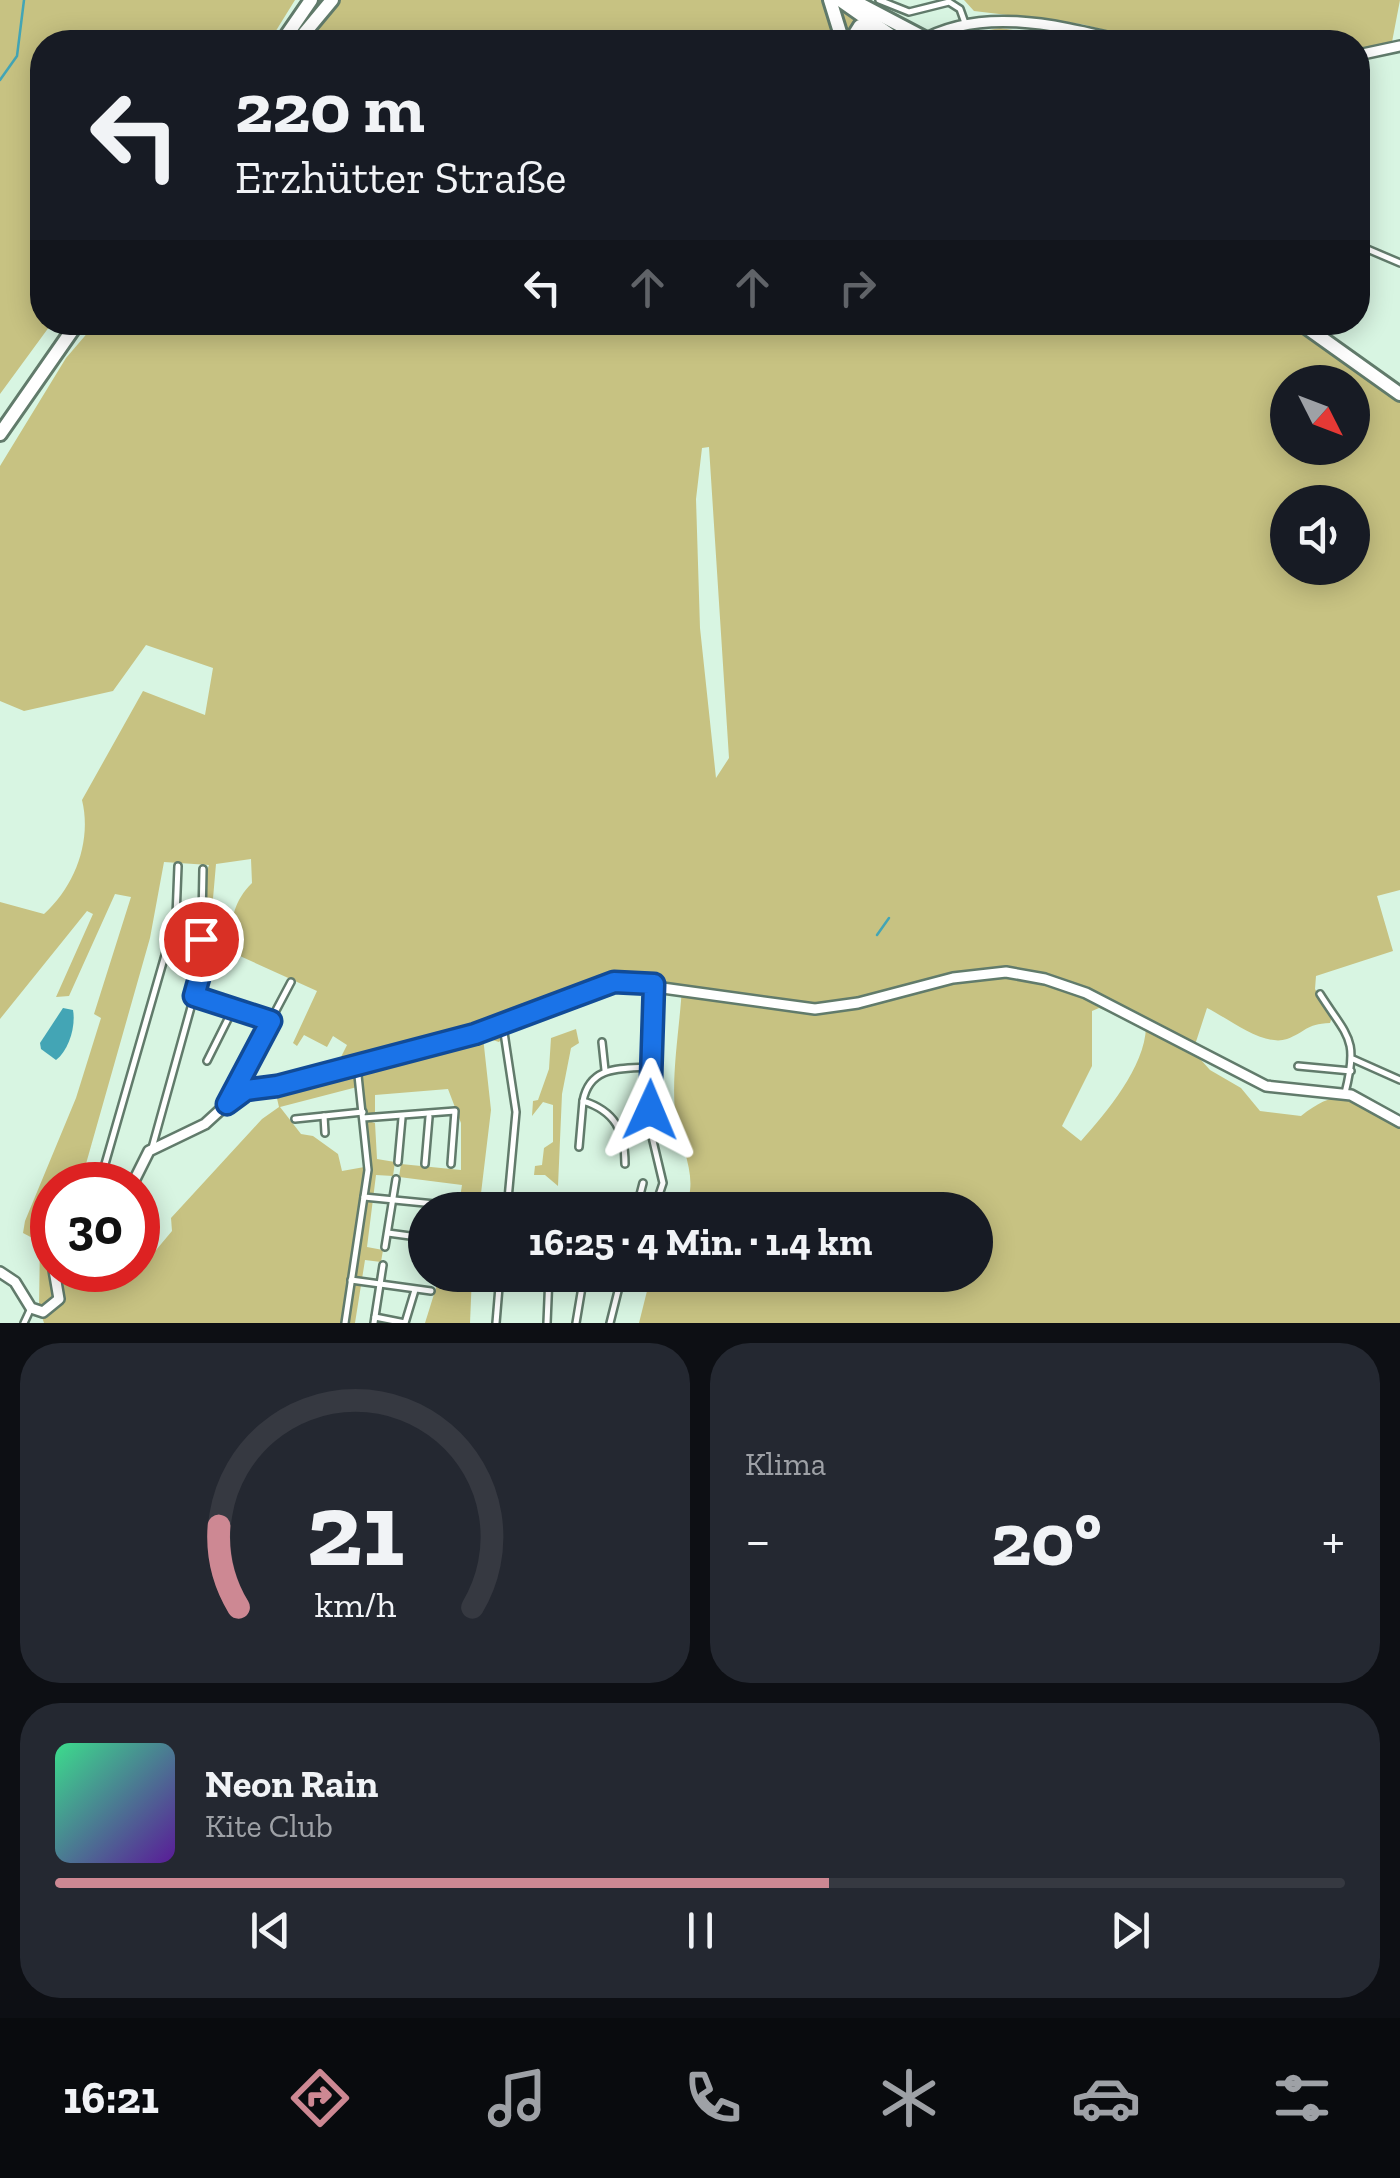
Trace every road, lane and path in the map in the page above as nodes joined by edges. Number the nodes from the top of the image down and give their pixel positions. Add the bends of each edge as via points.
1 (308, 0) edge
2 (323, 0) edge
3 (332, 0) edge
4 (830, 0) edge
5 (840, 0) edge
6 (851, 0) edge
7 (879, 0) edge
8 (965, 23) junction
9 (879, 28) junction
10 (295, 30) edge
11 (299, 30) edge
12 (301, 30) edge
13 (841, 30) edge
14 (856, 30) edge
15 (885, 30) edge
16 (898, 30) edge
17 (898, 30) edge
18 (946, 30) edge
19 (1076, 30) edge
20 (1400, 46) edge
21 (1370, 52) edge
22 (1370, 250) edge
23 (1400, 263) edge
24 (59, 335) edge
25 (69, 335) edge
26 (1318, 335) edge
27 (1326, 335) edge
28 (1400, 390) edge
29 (0, 418) edge
30 (0, 434) edge
31 (178, 866) dead end
32 (203, 868) dead end
33 (172, 932) junction
34 (201, 939) junction
35 (291, 982) dead end
36 (654, 984) junction
37 (1320, 994) dead end
38 (194, 996) junction
39 (233, 1008) junction
40 (271, 1021) junction
41 (503, 1026) junction
42 (602, 1042) dead end
43 (1354, 1059) junction
44 (207, 1062) dead end
45 (357, 1066) junction
46 (1298, 1066) dead end
47 (651, 1067) junction
48 (605, 1070) junction
49 (1351, 1071) junction
50 (1400, 1080) edge
51 (1345, 1094) junction
52 (583, 1100) junction
53 (227, 1104) junction
54 (363, 1115) junction
55 (324, 1116) junction
56 (429, 1116) junction
57 (402, 1118) junction
58 (295, 1119) dead end
59 (1400, 1122) edge
60 (325, 1133) dead end
61 (579, 1147) dead end
62 (152, 1149) junction
63 (106, 1162) edge
64 (145, 1162) edge
65 (398, 1162) dead end
66 (425, 1164) dead end
67 (451, 1164) dead end
68 (626, 1164) dead end
69 (396, 1179) dead end
70 (644, 1183) dead end
71 (509, 1192) edge
72 (641, 1192) edge
73 (660, 1192) edge
74 (364, 1197) junction
75 (393, 1200) junction
76 (408, 1203) edge
77 (388, 1233) junction
78 (408, 1236) edge
79 (386, 1246) dead end
80 (383, 1265) dead end
81 (0, 1272) edge
82 (352, 1280) junction
83 (380, 1285) junction
84 (408, 1289) edge
85 (59, 1292) edge
86 (414, 1292) edge
87 (499, 1292) edge
88 (548, 1292) edge
89 (581, 1292) edge
90 (618, 1292) edge
91 (30, 1308) junction
92 (375, 1320) edge
93 (24, 1323) edge
94 (345, 1323) edge
95 (496, 1323) edge
96 (547, 1323) edge
97 (576, 1323) edge
98 (610, 1323) edge

1 - 10 highway
2 - 11 highway
3 - 12 highway
4 - 13 highway
5 - 9 highway
6 - 16 highway
6 - 17 highway
7 - 8 street via 909,12 949,2
8 - 18 street
8 - 19 street
9 - 14 highway
9 - 15 highway
20 - 21 street
22 - 23 street
24 - 29 highway
25 - 30 highway
26 - 28 highway
27 - 28 highway
31 - 33 street
32 - 34 street
33 - 34 street
33 - 63 street
34 - 38 street
35 - 40 street
36 - 41 street via 614,982
36 - 47 street
36 - 51 street via 808,1009 1006,972 1060,983 1266,1086
37 - 43 street via 1348,1031
38 - 39 street
38 - 62 street
39 - 40 street
39 - 44 street
40 - 53 street
41 - 45 street
41 - 71 street via 516,1112
42 - 48 street
43 - 49 street
43 - 50 street
45 - 53 street via 246,1090
45 - 54 street
46 - 49 street
47 - 48 street
47 - 73 street via 649,1124
48 - 52 street via 588,1083
49 - 51 street
51 - 59 street
52 - 61 street
52 - 68 street via 613,1115
53 - 62 street via 205,1124
54 - 55 street
54 - 57 street
54 - 74 street
55 - 58 street
55 - 60 street
56 - 57 street
56 - 66 street
56 - 67 street via 455,1111
57 - 65 street
62 - 64 street
69 - 75 street
70 - 72 street
74 - 75 street
74 - 82 street
75 - 76 street
75 - 77 street
77 - 78 street
77 - 79 street
80 - 83 street
81 - 91 street via 15,1282
82 - 83 street
82 - 94 street
83 - 84 street
83 - 92 street
85 - 91 street via 47,1312
86 - 92 street via 405,1323
87 - 95 street
88 - 96 street
89 - 97 street
90 - 98 street
91 - 93 street

